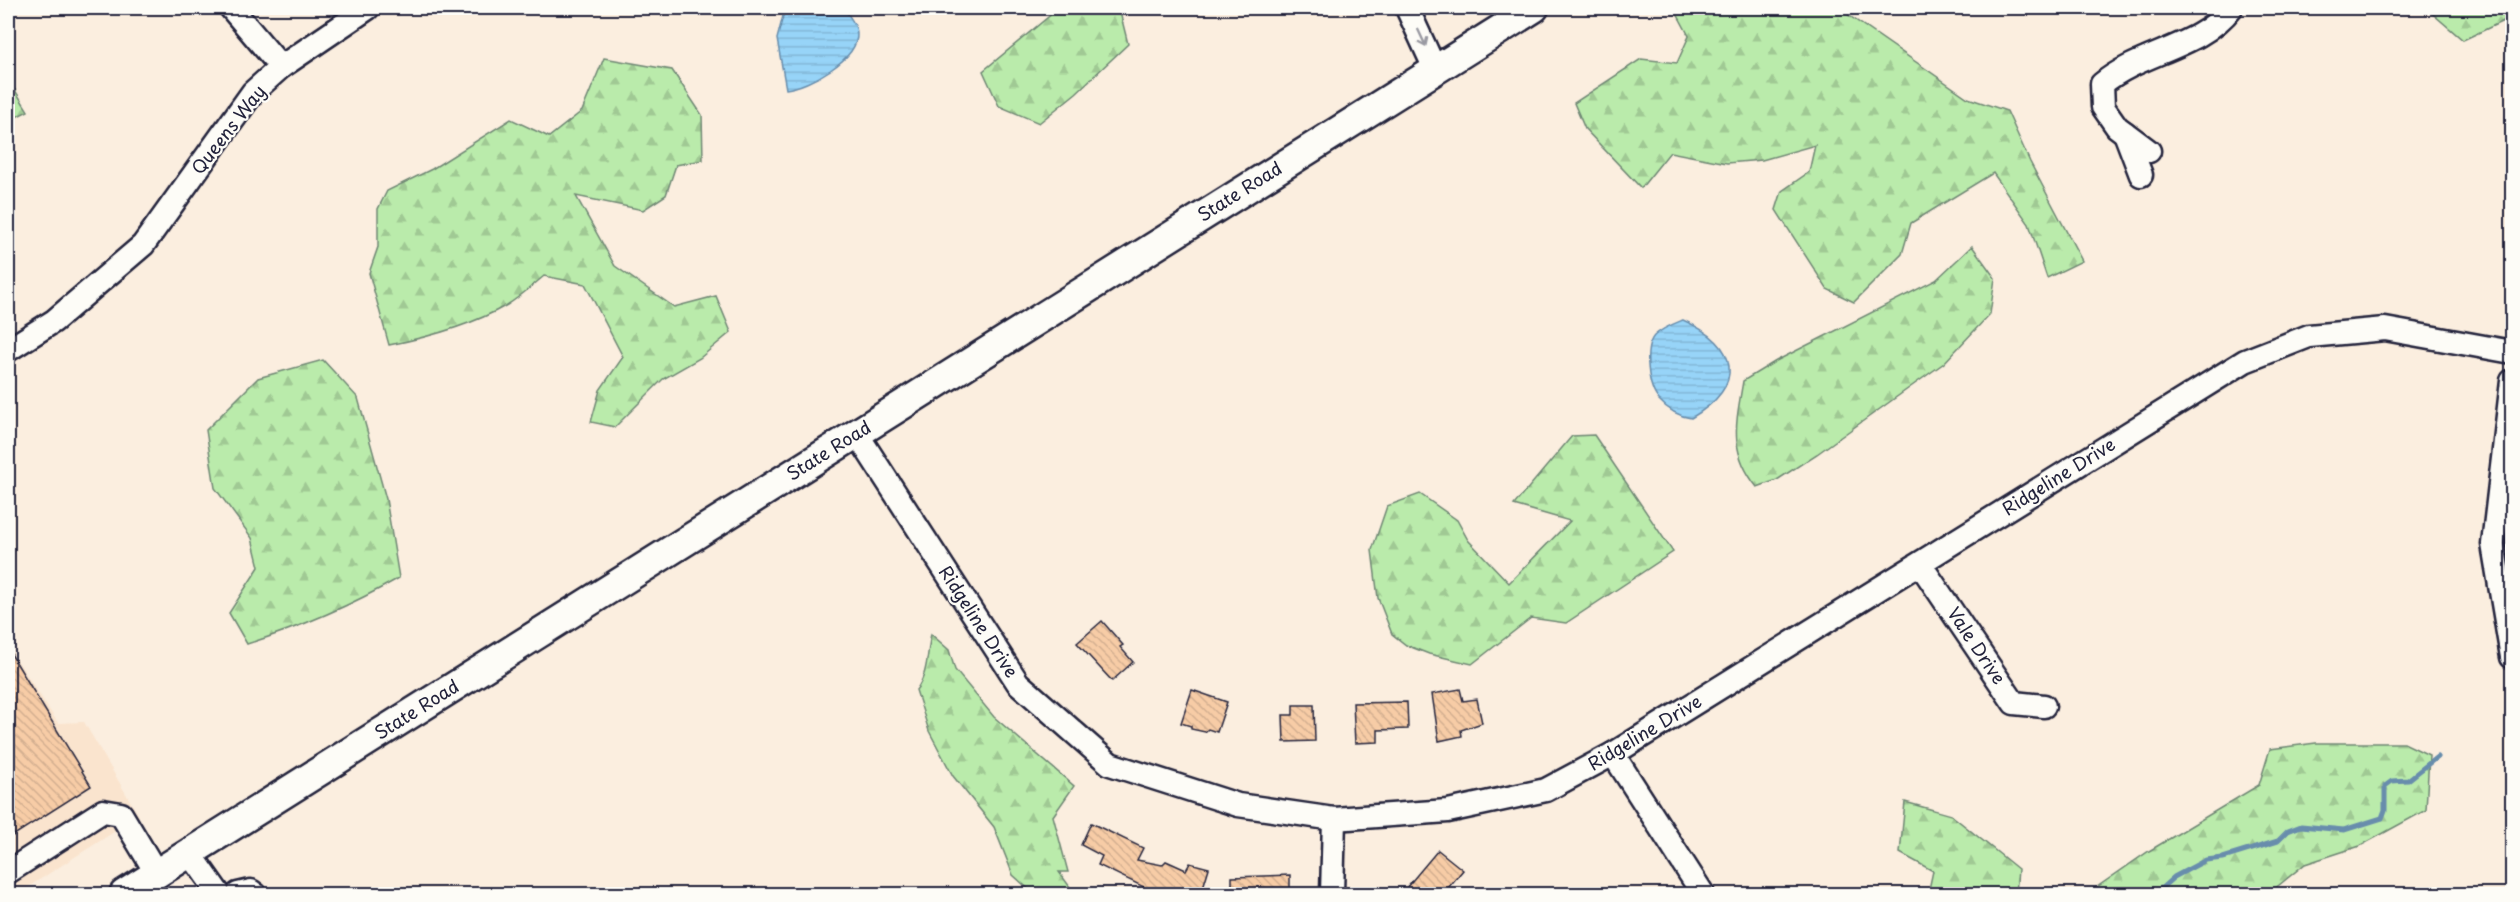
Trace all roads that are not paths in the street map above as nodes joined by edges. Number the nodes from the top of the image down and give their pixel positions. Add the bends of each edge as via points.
1 (231, 8) edge
2 (369, 8) edge
3 (1407, 8) edge
4 (1534, 8) edge
5 (2231, 8) edge
6 (281, 67) junction
7 (1435, 69) junction
8 (2125, 133) junction
9 (2149, 151) dead end
10 (2141, 175) dead end
11 (8, 350) edge
12 (2512, 352) edge
13 (2512, 381) edge
14 (857, 434) junction
15 (1920, 564) junction
16 (2512, 657) edge
17 (2044, 706) dead end
18 (1613, 754) junction
19 (1334, 819) junction
20 (190, 853) junction
21 (8, 872) edge
22 (157, 874) junction
23 (123, 894) edge
24 (219, 894) edge
25 (238, 894) edge
26 (255, 894) edge
27 (1332, 894) edge
28 (1703, 894) edge

1 - 6 street
2 - 6 street, Queens Way
3 -> 7 street
4 - 7 main road, State Road
5 - 8 street via 2219,24 2117,71 2102,84 2103,107
6 - 11 street, Queens Way via 253,92 143,245 54,321
7 - 14 main road, State Road
8 - 9 street
8 - 10 street
12 - 15 street, Ridgeline Drive via 2385,329 2309,336 2245,361
13 - 16 street via 2493,544
14 - 19 street, Ridgeline Drive via 1018,683 1110,764 1238,805
14 - 20 main road, State Road
15 - 17 street, Vale Drive via 2014,704
15 - 18 street, Ridgeline Drive
18 - 19 street, Ridgeline Drive via 1546,790 1448,811
18 - 28 street
19 - 27 street
20 - 22 main road, State Road
20 - 24 street
21 - 22 street via 103,812 121,814
22 - 23 main road, State Road
25 - 26 street

